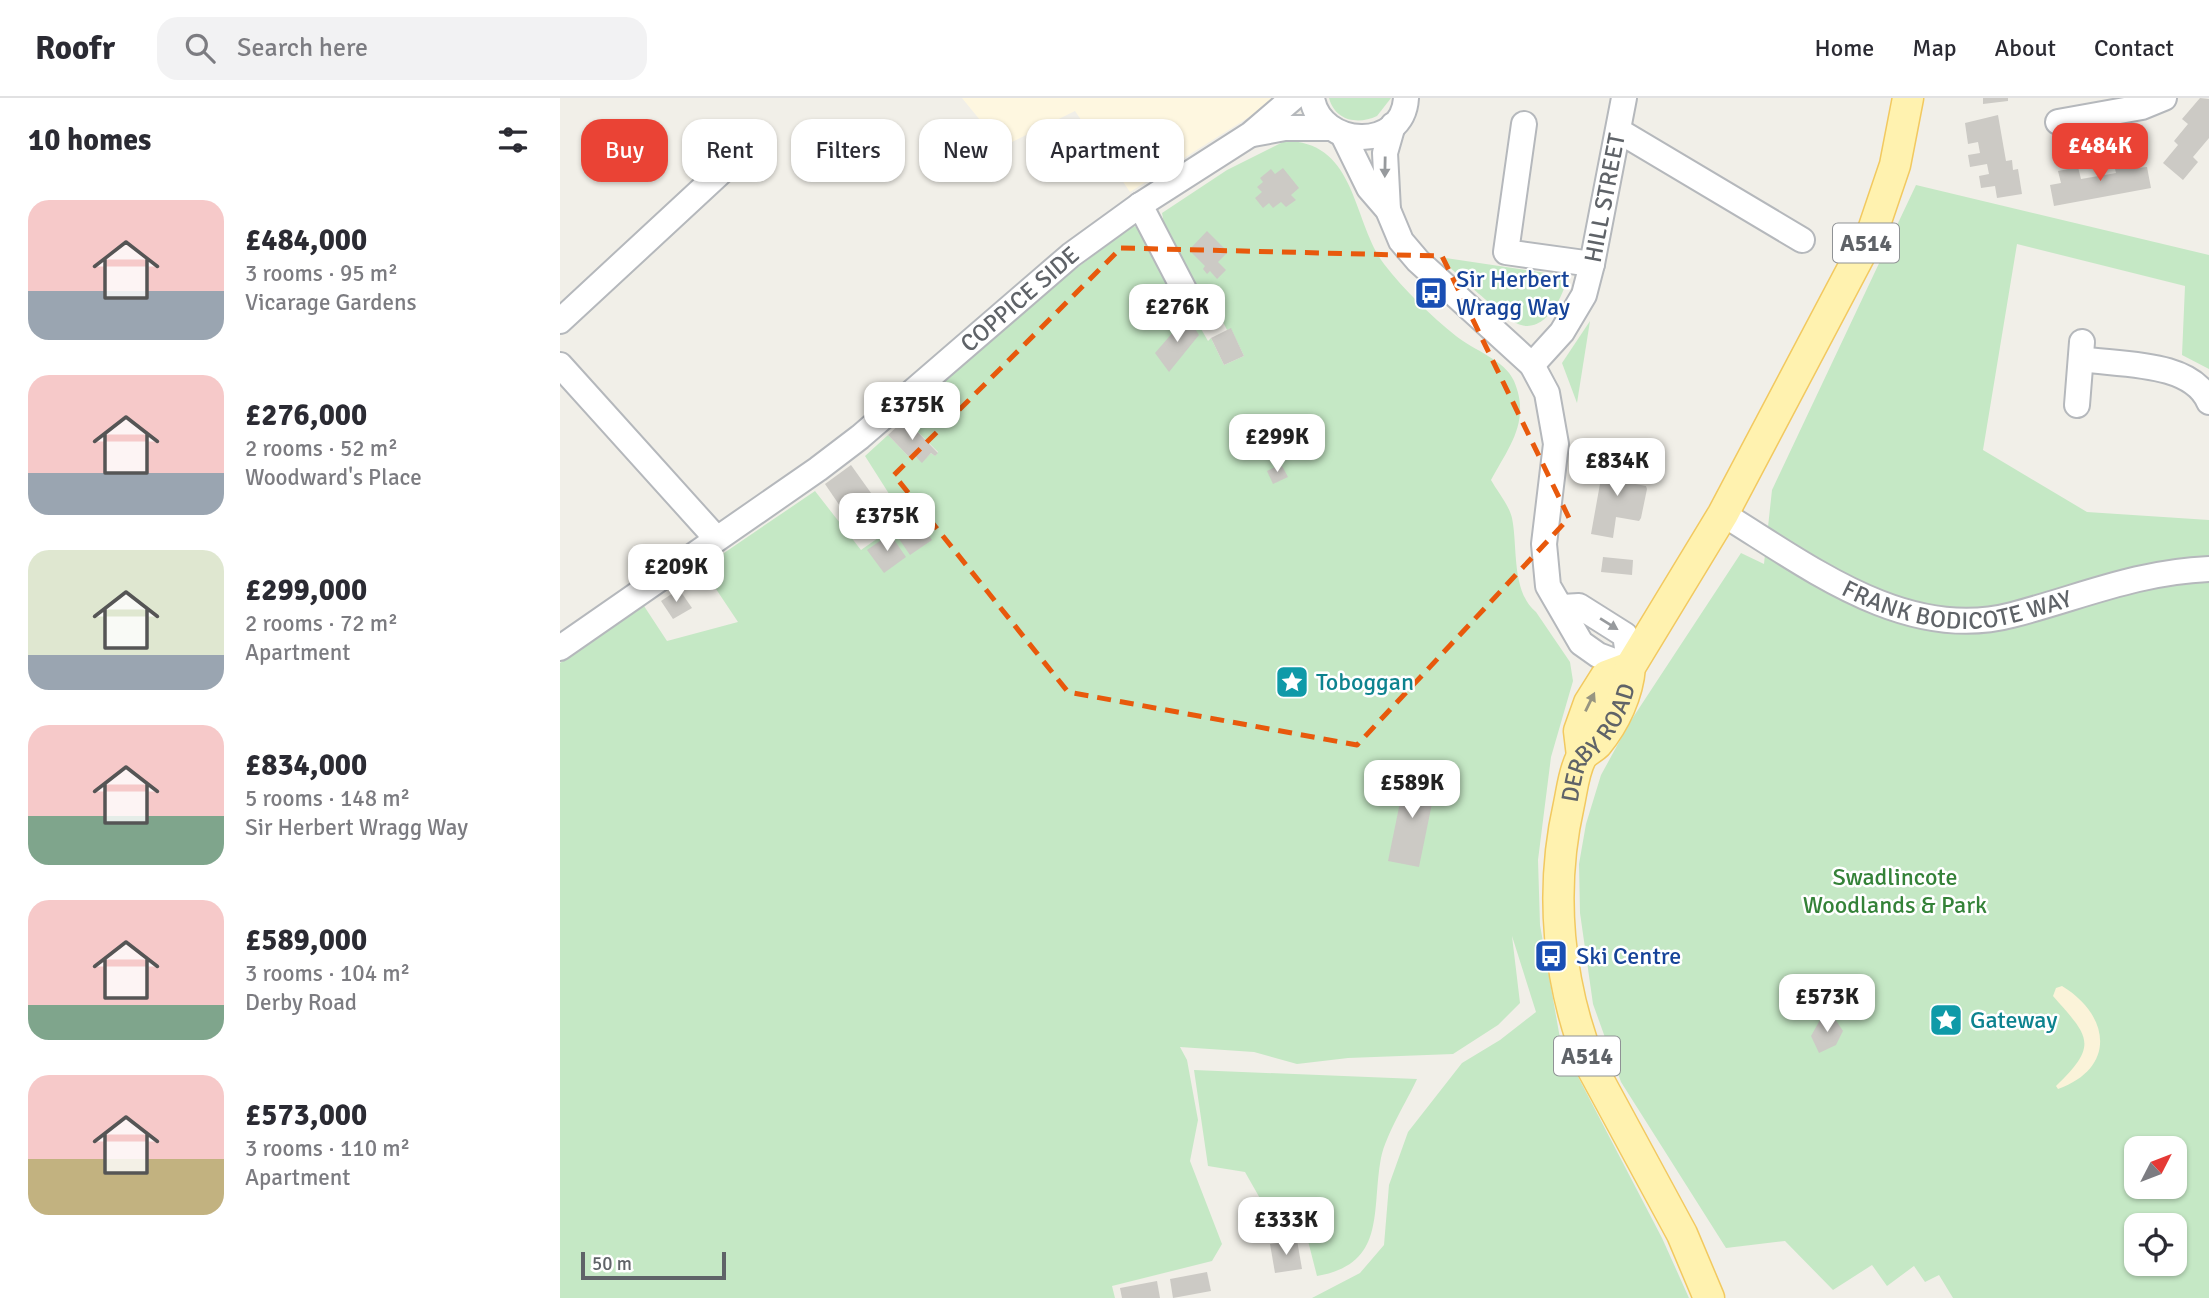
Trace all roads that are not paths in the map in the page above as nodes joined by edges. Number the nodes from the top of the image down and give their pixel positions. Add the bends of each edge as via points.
1 (1293, 98) edge
2 (1312, 98) edge
3 (1406, 98) edge
4 (1624, 98) edge
5 (1908, 98) edge
6 (2164, 98) edge
7 (2058, 122) dead end
8 (1524, 124) dead end
9 (1393, 125) junction
10 (1619, 131) junction
11 (1336, 132) junction
12 (1251, 134) junction
13 (710, 182) edge
14 (1140, 205) junction
15 (1388, 210) junction
16 (1802, 240) dead end
17 (1592, 264) junction
18 (1191, 303) dead end
19 (560, 321) edge
20 (560, 365) edge
21 (1532, 365) junction
22 (2209, 402) edge
23 (2077, 405) dead end
24 (1723, 514) junction
25 (716, 538) junction
26 (2209, 569) edge
27 (560, 648) edge
28 (1630, 667) junction
29 (1709, 1298) edge

1 - 12 street, COPPICE SIDE
2 - 11 street via 1318,115
3 - 9 street
4 - 10 street, HILL STREET
5 - 24 main road, DERBY ROAD / A514 via 1895,165 1873,230
6 - 7 street via 2142,107
8 - 17 street via 1506,252
9 - 11 street, COPPICE SIDE via 1373,137 1356,139
9 -> 15 street via 1385,153
10 - 16 street
10 - 17 street, HILL STREET
11 - 12 street, COPPICE SIDE via 1285,128
11 - 15 street via 1369,188
12 - 14 street, COPPICE SIDE
13 - 19 street
14 - 18 street
14 - 25 street, COPPICE SIDE via 1070,255 860,437
15 - 21 street via 1401,241 1418,261
17 - 21 street, HILL STREET via 1584,295 1562,332
20 - 25 street
21 - 28 street via 1547,393 1555,423 1545,521 1548,586 1581,643
22 - 23 street via 2200,387 2175,372 2081,350
24 - 26 street, FRANK BODICOTE WAY via 1872,600 1914,614 1954,620 2009,616 2161,572
24 - 28 main road, DERBY ROAD / A514
25 - 27 street, COPPICE SIDE
28 - 29 main road, DERBY ROAD / A514 via 1629,691 1597,744 1581,757 1565,823 1558,896 1562,957 1572,1009 1591,1066 1676,1223

